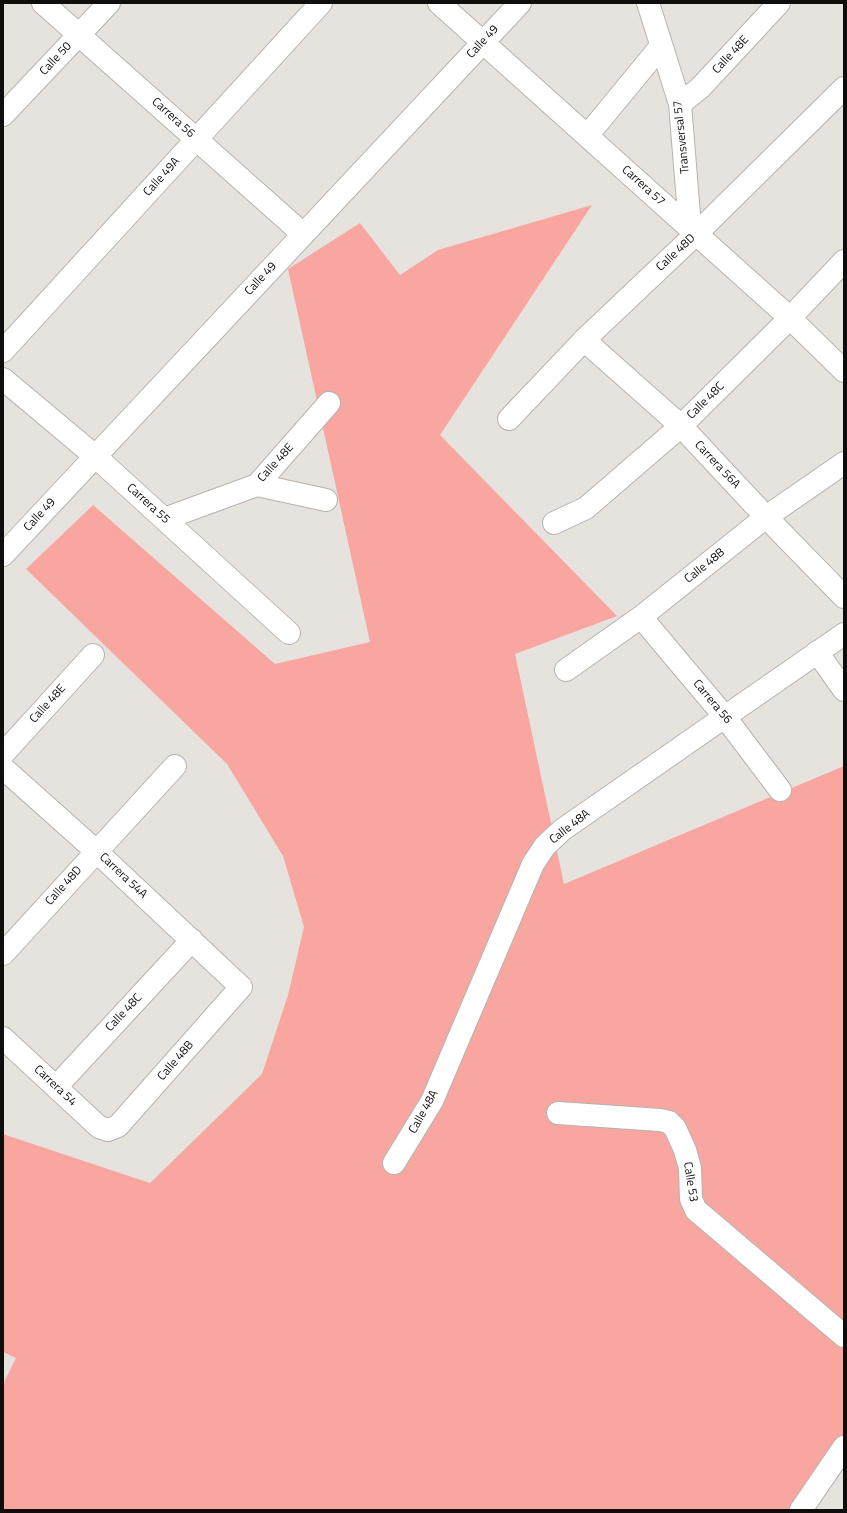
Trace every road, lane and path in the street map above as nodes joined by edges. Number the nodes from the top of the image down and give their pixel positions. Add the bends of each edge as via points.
1 (44, 3) edge
2 (109, 3) edge
3 (321, 3) edge
4 (439, 3) edge
5 (520, 3) edge
6 (648, 3) edge
7 (777, 4) edge
8 (79, 35) junction
9 (483, 42) junction
10 (661, 46) junction
11 (844, 88) edge
12 (680, 104) junction
13 (3, 115) edge
14 (588, 136) junction
15 (196, 138) junction
16 (693, 231) junction
17 (303, 234) junction
18 (844, 261) edge
19 (790, 318) junction
20 (584, 340) junction
21 (3, 351) edge
22 (844, 371) edge
23 (3, 379) edge
24 (330, 404) dead end
25 (509, 419) dead end
26 (681, 426) junction
27 (95, 456) junction
28 (844, 463) edge
29 (257, 485) junction
30 (326, 500) dead end
31 (766, 517) junction
32 (164, 519) junction
33 (554, 523) dead end
34 (3, 555) edge
35 (844, 597) edge
36 (641, 617) junction
37 (289, 633) dead end
38 (844, 634) edge
39 (817, 652) junction
40 (92, 655) dead end
41 (566, 670) dead end
42 (844, 690) edge
43 (726, 717) junction
44 (3, 754) edge
45 (174, 766) dead end
46 (3, 768) edge
47 (780, 790) dead end
48 (96, 851) junction
49 (192, 940) junction
50 (3, 954) edge
51 (241, 987) joint
52 (3, 1038) edge
53 (56, 1087) junction
54 (558, 1113) dead end
55 (108, 1130) joint
56 (394, 1163) dead end
57 (844, 1336) edge
58 (844, 1447) edge
59 (801, 1510) edge

1 - 8 street, Carrera 56
2 - 8 street, Calle 50
3 - 15 street, Calle 49A
4 - 9 street, Carrera 57
5 - 9 street, Calle 49
6 - 10 street, Transversal 57
7 - 12 street, Calle 48E via 700,88
8 - 13 street, Calle 50
8 - 15 street, Carrera 56
9 - 14 street, Carrera 57
9 - 17 street, Calle 49
10 - 12 street, Transversal 57
10 - 14 street
11 - 16 street, Calle 48D
12 - 16 street, Transversal 57
14 - 16 street, Carrera 57
15 - 17 street, Carrera 56
15 - 21 street, Calle 49A
16 - 19 street, Carrera 57
16 - 20 street, Calle 48D
17 - 27 street, Calle 49
18 - 19 street, Calle 48C
19 - 22 street, Carrera 57
19 - 26 street, Calle 48C
20 - 25 street, Calle 48D
20 - 26 street, Carrera 56A
23 - 27 street, Carrera 55
24 - 29 street, Calle 48E
26 - 31 street, Carrera 56A
26 - 33 street, Calle 48C via 586,508
27 - 32 street, Carrera 55
27 - 34 street, Calle 49
28 - 31 street, Calle 48B
29 - 30 street
29 - 32 street, Calle 48E
31 - 35 street, Carrera 56A
31 - 36 street, Calle 48B
32 - 37 street, Carrera 55
36 - 41 street, Calle 48B
36 - 43 street, Carrera 56
38 - 39 street, Calle 48A
39 - 42 street
39 - 43 street, Calle 48A
40 - 44 street, Calle 48E
43 - 47 street, Carrera 56
43 - 56 street, Calle 48A via 562,830 545,846 534,864 432,1101
45 - 48 street, Calle 48D
46 - 48 street, Carrera 54A
48 - 49 street, Carrera 54A
48 - 50 street, Calle 48D
49 - 51 street, Carrera 54A
49 - 53 street, Calle 48C
51 - 55 street, Calle 48B via 118,1126
52 - 53 street, Carrera 54
53 - 55 street, Carrera 54 via 99,1127
54 - 57 street, Calle 53 via 669,1122 675,1128 685,1150 690,1168 691,1199 696,1210
58 - 59 street

